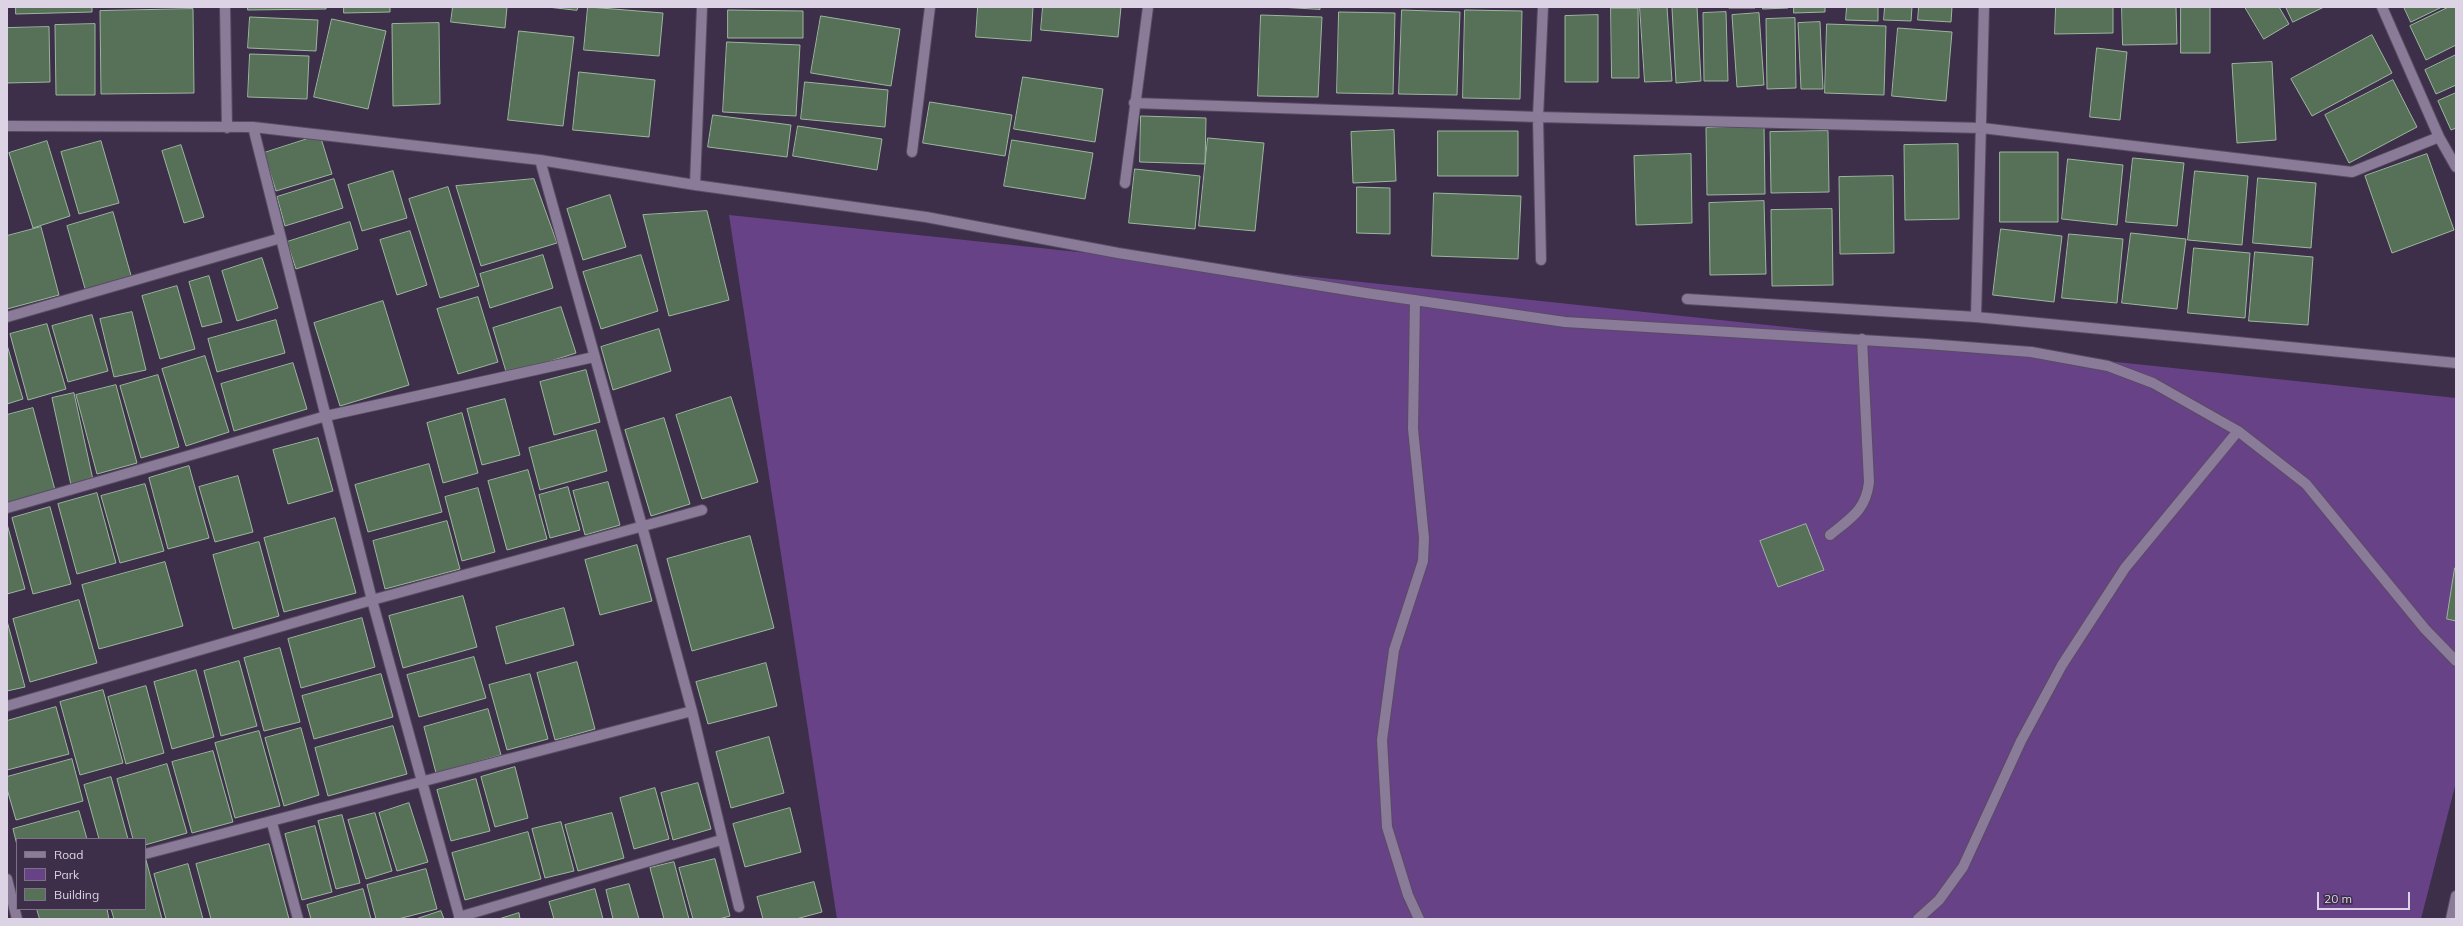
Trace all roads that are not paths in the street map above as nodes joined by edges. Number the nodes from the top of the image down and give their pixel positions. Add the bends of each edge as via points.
1 (225, 7) edge
2 (702, 7) edge
3 (930, 7) edge
4 (1148, 7) edge
5 (1543, 7) edge
6 (1984, 7) edge
7 (2382, 7) edge
8 (1134, 102) junction
9 (1538, 117) junction
10 (7, 126) edge
11 (253, 127) junction
12 (227, 128) junction
13 (1982, 128) junction
14 (2439, 137) junction
15 (912, 152) dead end
16 (540, 160) junction
17 (2456, 167) edge
18 (1125, 183) dead end
19 (695, 185) junction
20 (281, 238) junction
21 (1541, 260) dead end
22 (1687, 299) dead end
23 (1415, 300) junction
24 (7, 317) edge
25 (1976, 317) junction
26 (1862, 339) junction
27 (594, 357) junction
28 (2456, 363) edge
29 (326, 416) junction
30 (2238, 431) junction
31 (7, 508) edge
32 (702, 510) dead end
33 (642, 526) junction
34 (1830, 535) dead end
35 (372, 600) junction
36 (2456, 661) edge
37 (7, 706) edge
38 (692, 712) junction
39 (422, 783) junction
40 (272, 823) junction
41 (721, 840) junction
42 (146, 854) edge
43 (11, 884) edge
44 (2456, 896) edge
45 (739, 907) dead end
46 (460, 918) edge
47 (17, 919) edge
48 (298, 919) edge
49 (1419, 919) edge
50 (1918, 919) edge
51 (2451, 919) edge

1 - 12 street
2 - 19 street
3 - 15 street
4 - 8 street
5 - 9 street
6 - 13 street
7 - 14 street
8 - 9 street
8 - 18 street
9 - 13 street
9 - 21 street
10 - 12 street
11 - 12 street
11 - 16 street
11 - 20 street
13 - 14 street via 2352,172
13 - 25 street
14 - 17 street
16 - 19 street
16 - 27 street
19 - 23 street via 926,217 1118,253
20 - 24 street
20 - 29 street
22 - 25 street
23 - 26 street via 1565,322
23 - 49 street via 1413,429 1424,538 1422,561 1394,650 1382,740 1387,827 1408,895
25 - 28 street
26 - 30 street via 2030,352 2108,366 2153,383
26 - 34 street via 1869,482 1867,497 1853,517
27 - 29 street
27 - 33 street
29 - 31 street
29 - 35 street
30 - 36 street via 2306,484 2425,629
30 - 50 street via 2125,568 2058,672 2021,741 1963,867 1939,900
32 - 33 street
33 - 35 street
33 - 38 street
35 - 37 street
35 - 39 street
38 - 39 street
38 - 41 street
39 - 40 street
39 - 46 street
40 - 42 street
40 - 48 street
41 - 45 street
41 - 46 street
43 - 47 street
44 - 51 street

